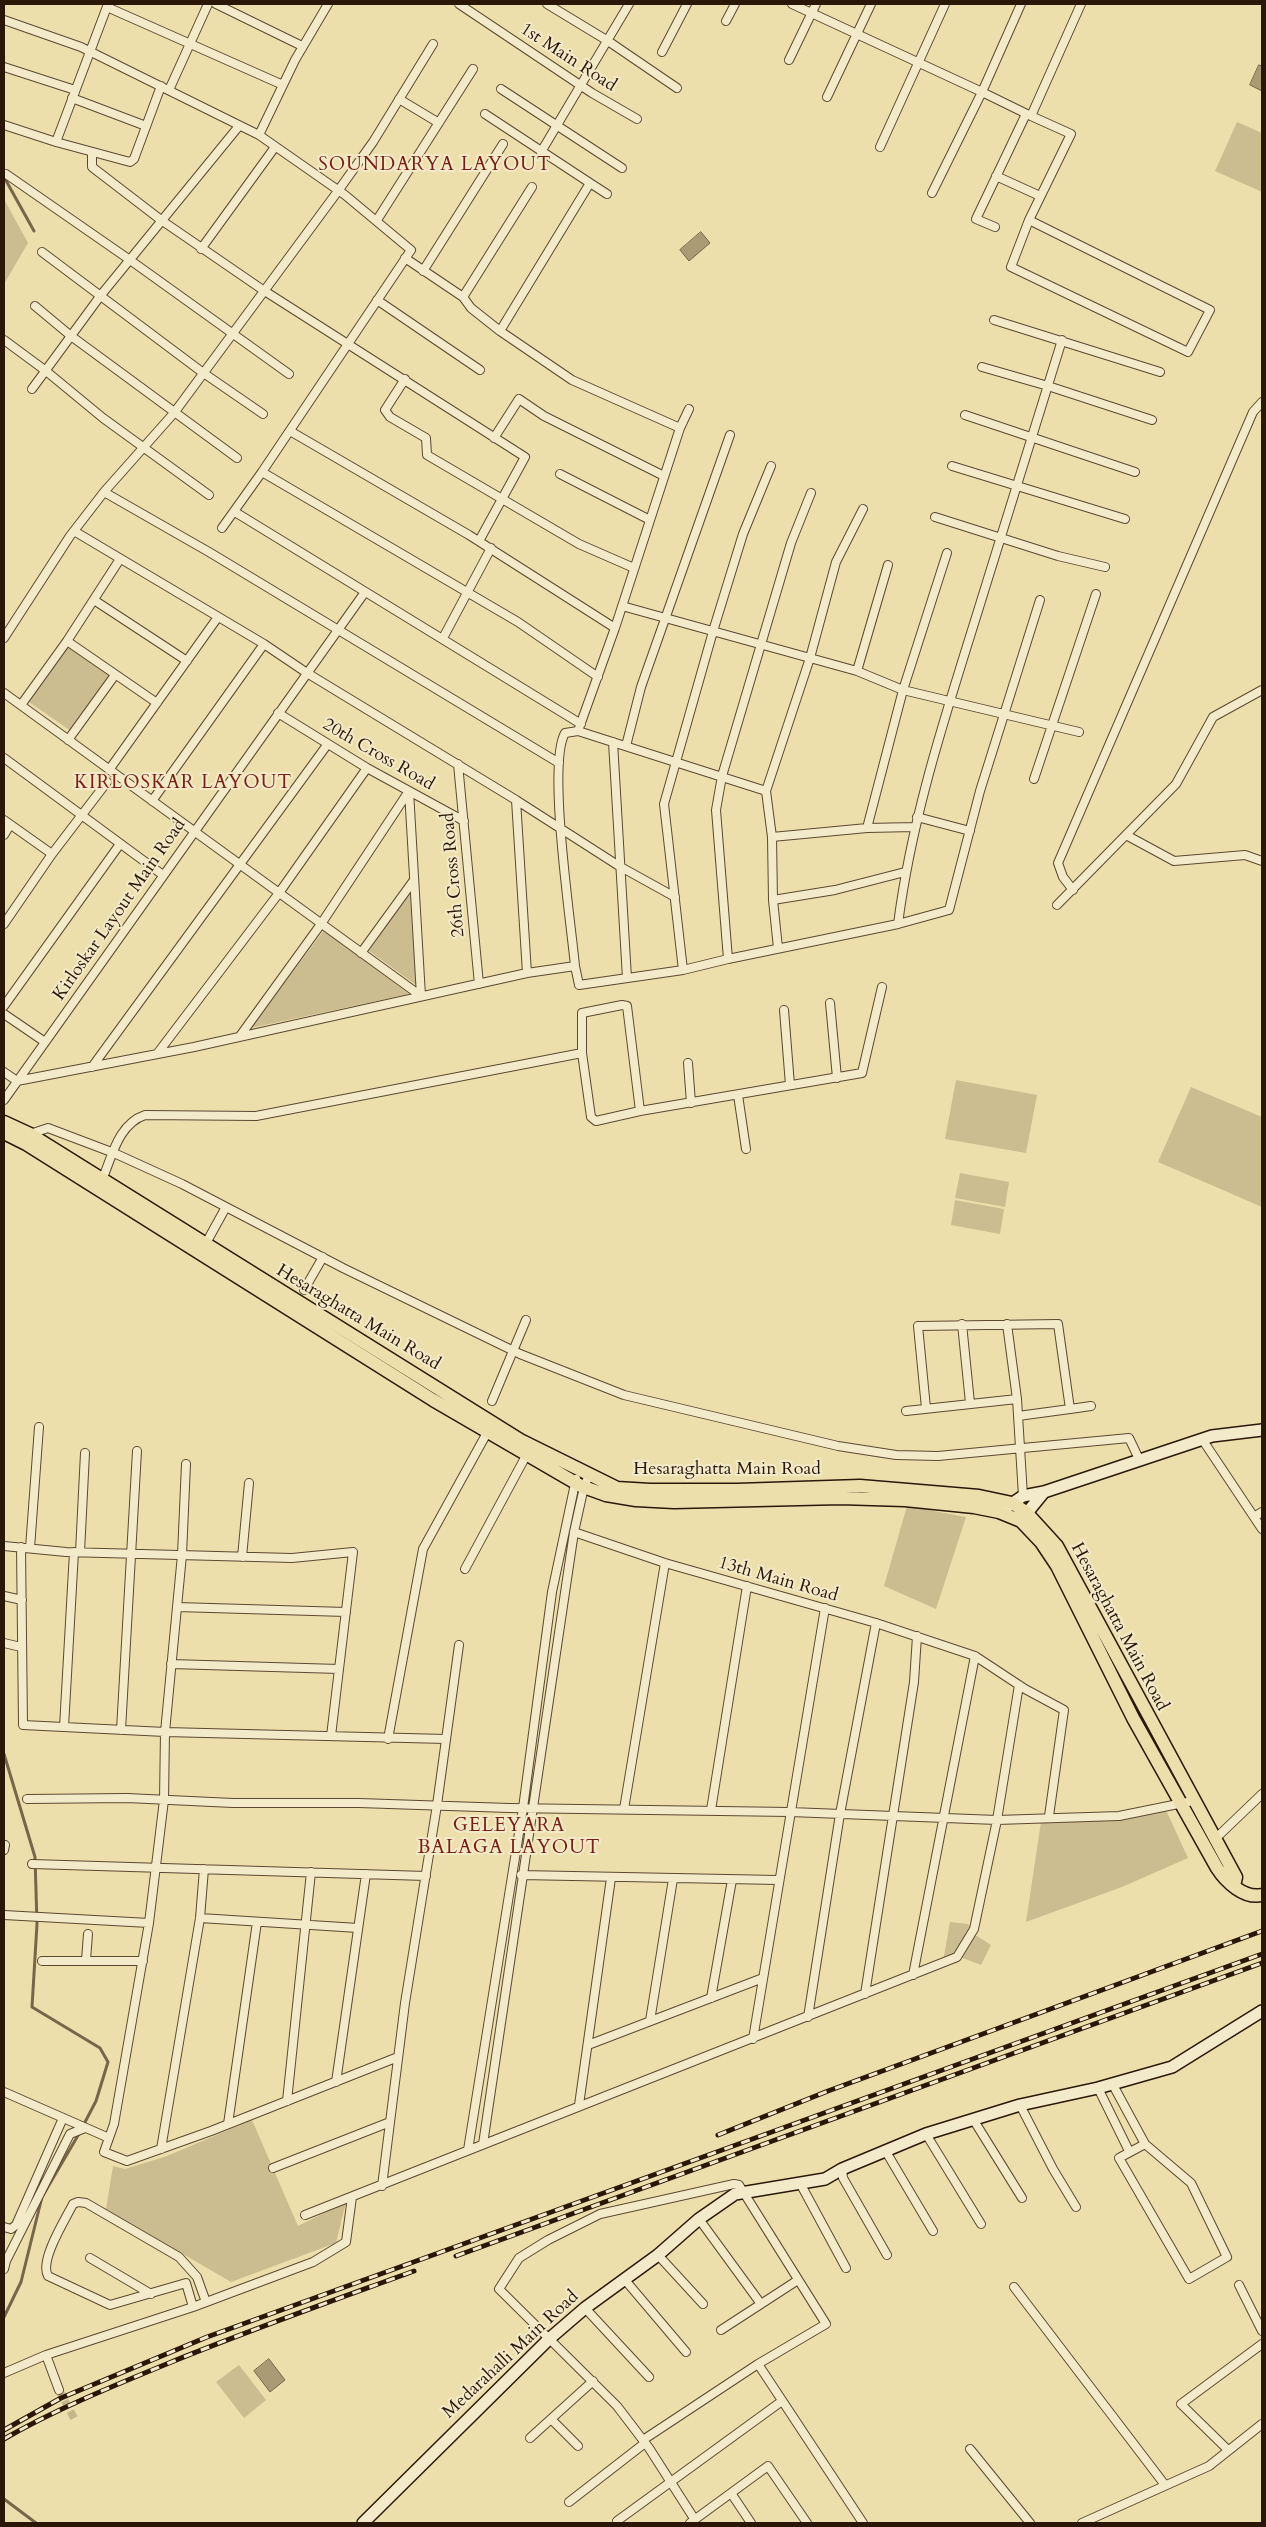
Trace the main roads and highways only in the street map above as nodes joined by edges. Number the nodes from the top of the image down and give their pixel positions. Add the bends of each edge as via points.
1 (4, 1122) edge
2 (4, 1133) edge
3 (28, 1139) junction
4 (582, 1479) junction
5 (1024, 1517) junction
6 (1262, 1894) edge

1 - 3 main road, Hesaraghatta Main Road
2 - 3 main road
3 - 4 main road, Hesaraghatta Main Road via 102,1180
3 - 4 main road, Hesaraghatta Main Road via 424,1394 527,1454
4 - 5 main road, Hesaraghatta Main Road via 606,1495 636,1500 905,1500
4 - 5 main road, Hesaraghatta Main Road via 617,1488 650,1490 860,1486 979,1496 1018,1500
5 - 6 main road, Hesaraghatta Main Road via 1057,1566 1133,1718 1187,1803 1227,1884 1253,1896

